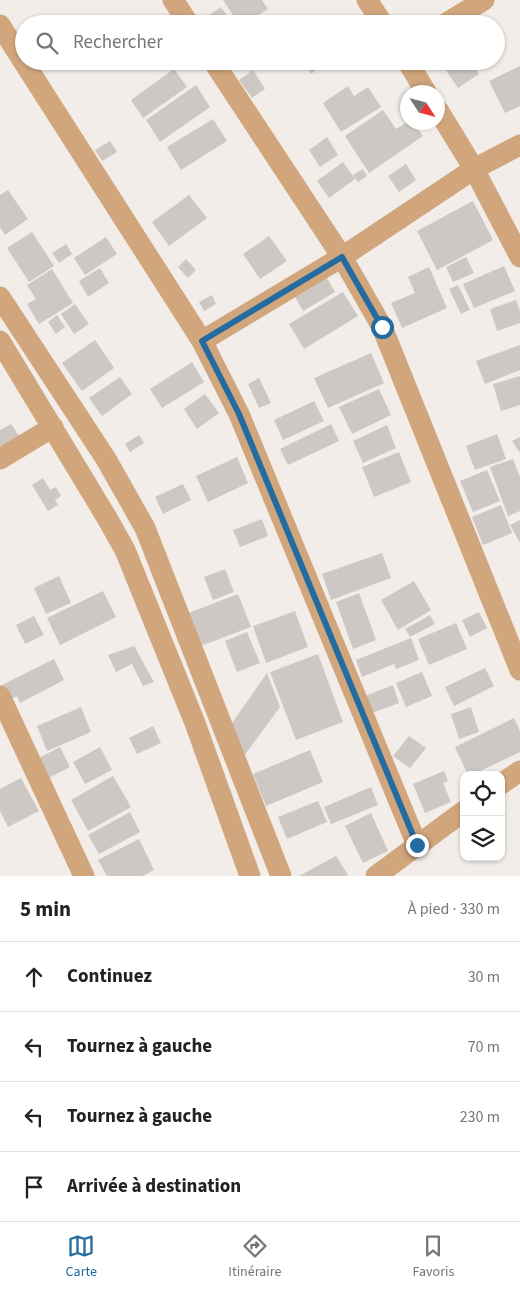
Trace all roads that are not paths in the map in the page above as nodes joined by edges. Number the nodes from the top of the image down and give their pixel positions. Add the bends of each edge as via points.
1 (173, 0) edge
2 (367, 0) edge
3 (484, 0) edge
4 (183, 15) edge
5 (377, 15) edge
6 (460, 15) edge
7 (0, 25) edge
8 (15, 48) edge
9 (29, 70) edge
10 (219, 70) edge
11 (413, 70) edge
12 (422, 85) edge
13 (445, 121) edge
14 (520, 145) edge
15 (474, 169) junction
16 (342, 257) junction
17 (520, 257) edge
18 (0, 297) edge
19 (0, 341) edge
20 (202, 341) junction
21 (52, 427) junction
22 (0, 459) edge
23 (520, 670) edge
24 (0, 696) edge
25 (520, 771) edge
26 (505, 781) edge
27 (460, 814) edge
28 (417, 845) junction
29 (84, 876) edge
30 (250, 876) edge
31 (281, 876) edge
32 (376, 876) edge

1 - 4 street
2 - 5 street
3 - 6 street
7 - 8 street
9 - 20 street
10 - 16 street
11 - 12 street
13 - 15 street
14 - 15 street
15 - 16 street
15 - 17 street
16 - 20 street
16 - 23 street via 382,327
18 - 31 street via 106,460 145,528
19 - 21 street
20 - 28 street via 239,414
21 - 22 street
21 - 30 street via 125,550 195,723
24 - 29 street
25 - 26 street
27 - 28 street
28 - 32 street

